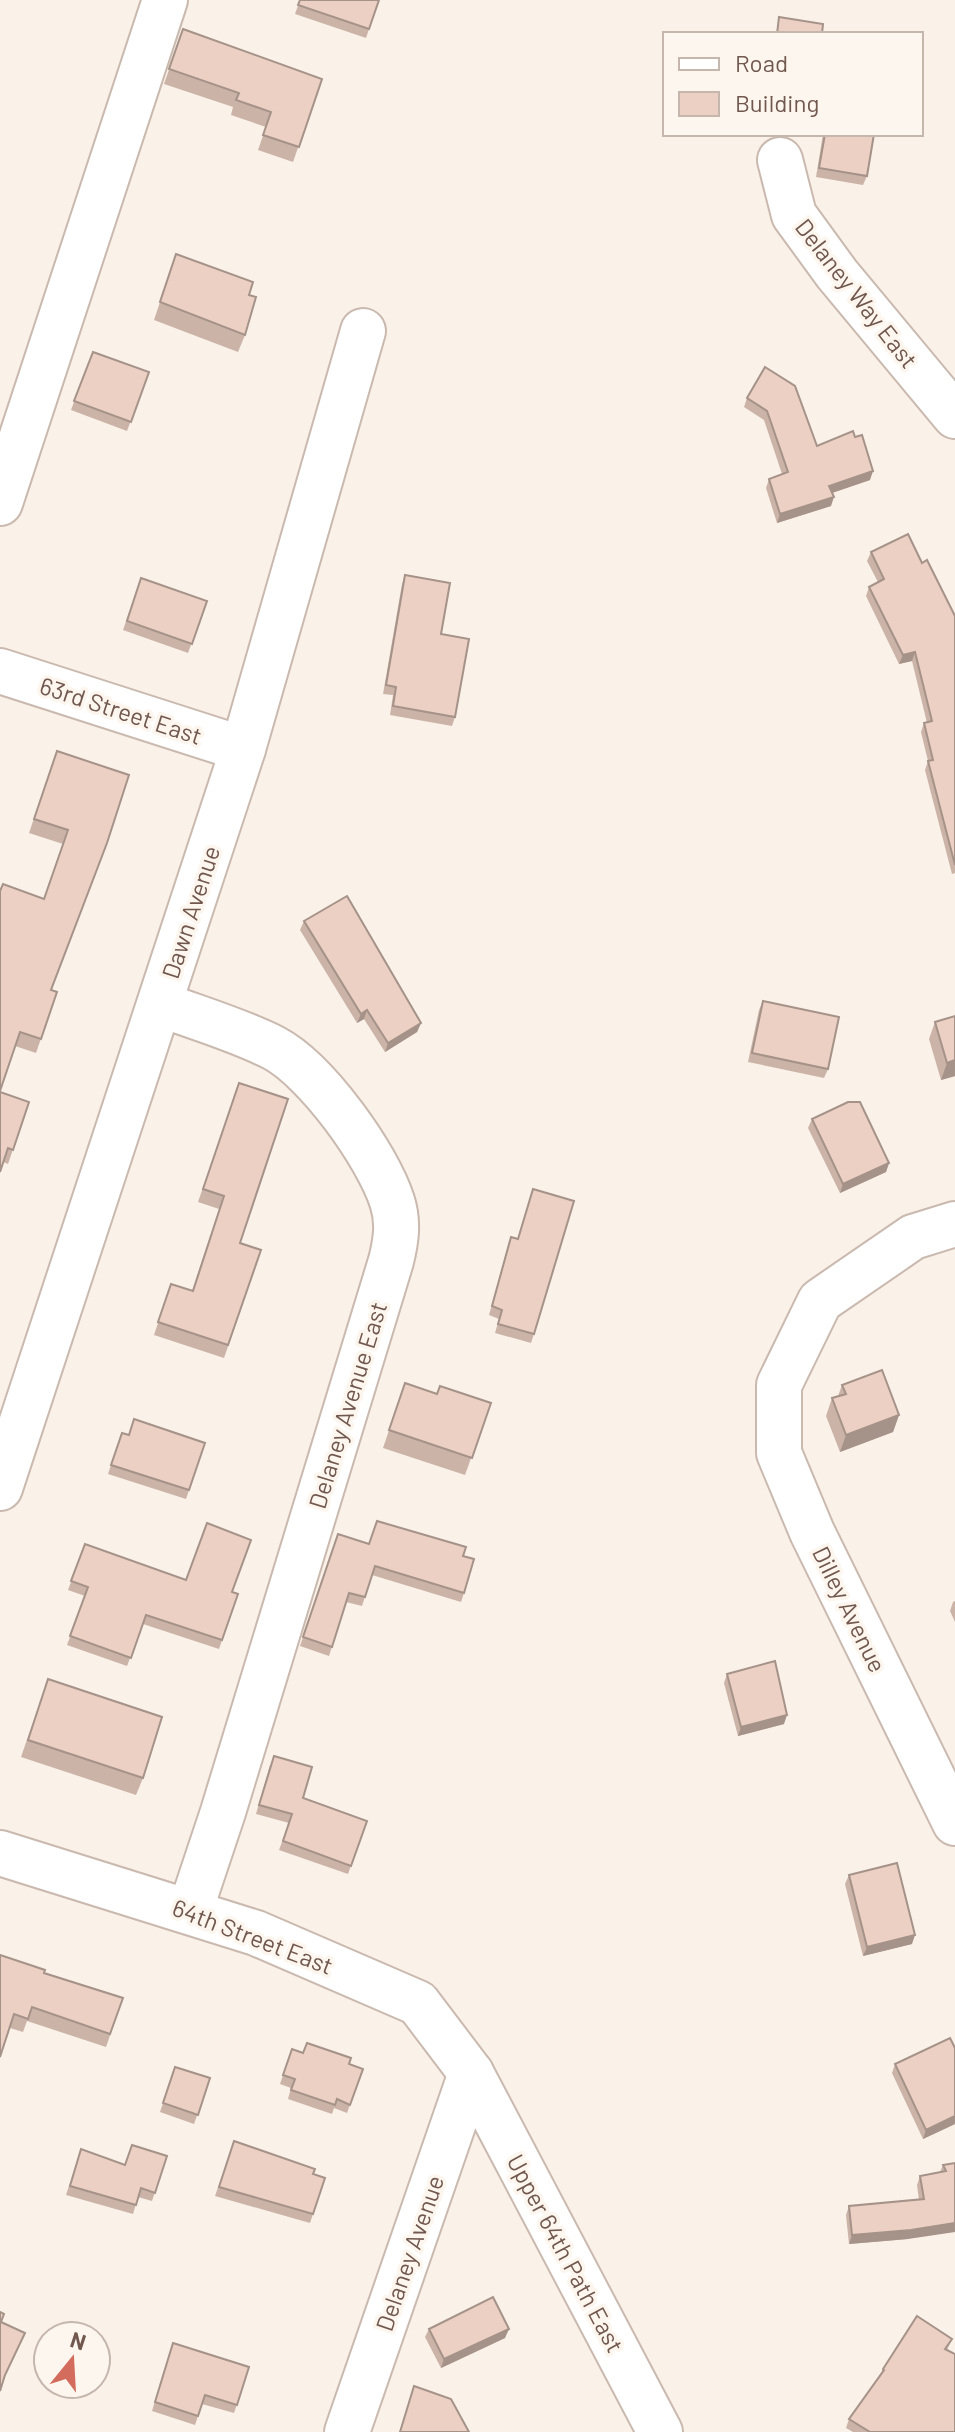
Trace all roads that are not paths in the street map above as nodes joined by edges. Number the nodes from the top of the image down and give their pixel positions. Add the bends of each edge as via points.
1 (165, 0) edge
2 (780, 160) dead end
3 (363, 331) dead end
4 (955, 416) edge
5 (0, 503) edge
6 (0, 671) edge
7 (243, 749) junction
8 (160, 1004) junction
9 (955, 1224) edge
10 (0, 1488) edge
11 (955, 1823) edge
12 (0, 1853) edge
13 (190, 1911) junction
14 (471, 2073) junction
15 (347, 2432) edge
16 (660, 2432) edge

1 - 5 street
2 - 4 street, Delaney Way East via 794,215
3 - 7 street, Dawn Avenue
6 - 7 street, 63rd Street East
7 - 8 street, Dawn Avenue
8 - 10 street, Dawn Avenue
8 - 13 street, Delaney Avenue East via 275,1048 307,1071 379,1171 393,1204 397,1234
9 - 11 street, Dilley Avenue via 913,1237 820,1301 779,1385 779,1453 812,1532
12 - 13 street, 64th Street East
13 - 14 street, 64th Street East via 256,1933 418,2003
14 - 15 street, Delaney Avenue
14 - 16 street, Upper 64th Path East

